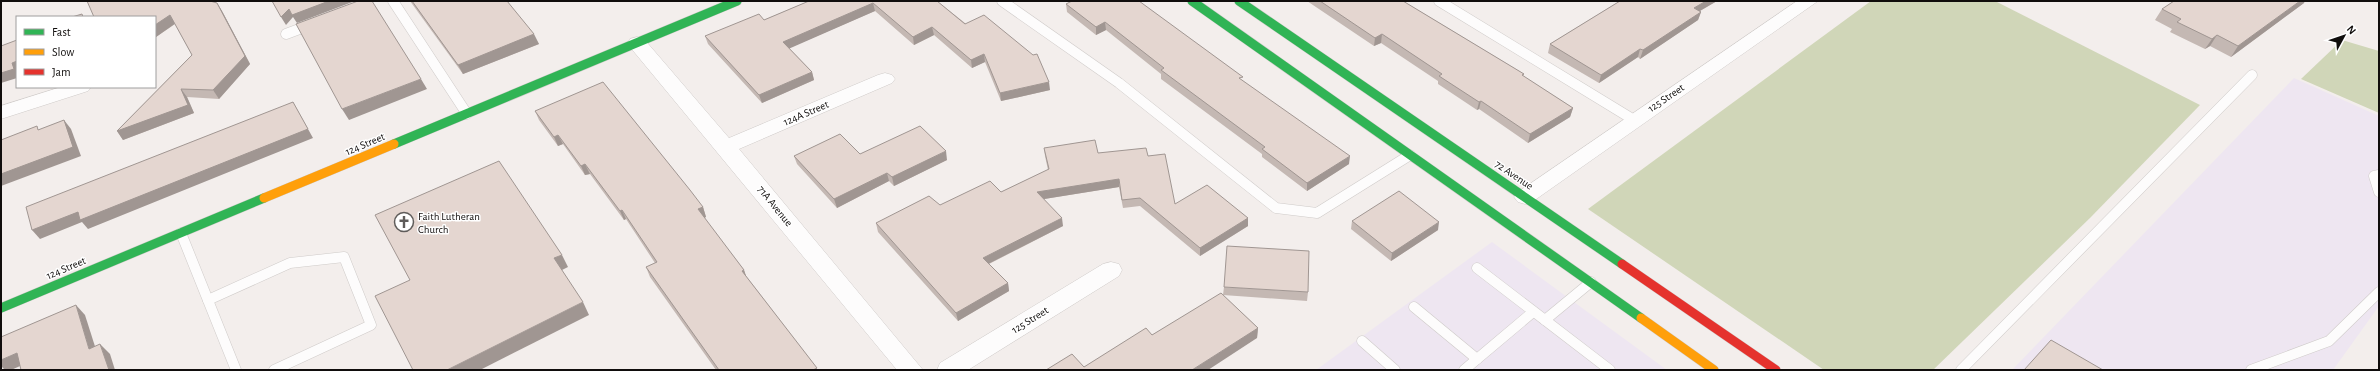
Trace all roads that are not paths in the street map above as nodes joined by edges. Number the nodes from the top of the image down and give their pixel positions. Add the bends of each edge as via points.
1 (393, 1) edge
2 (737, 1) edge
3 (1002, 1) edge
4 (1192, 1) edge
5 (1239, 1) edge
6 (1439, 1) edge
7 (1808, 1) edge
8 (316, 23) edge
9 (286, 34) dead end
10 (637, 43) junction
11 (2252, 75) dead end
12 (885, 78) dead end
13 (77, 88) edge
14 (1, 113) edge
15 (467, 114) junction
16 (1634, 120) junction
17 (726, 147) junction
18 (1410, 154) junction
19 (2379, 175) edge
20 (2379, 192) edge
21 (1525, 197) junction
22 (181, 233) junction
23 (1477, 268) dead end
24 (1111, 270) dead end
25 (1591, 282) junction
26 (2379, 292) edge
27 (208, 300) junction
28 (1, 308) edge
29 (1414, 308) dead end
30 (1533, 312) junction
31 (1545, 320) junction
32 (1362, 341) dead end
33 (1477, 359) junction
34 (236, 370) edge
35 (274, 370) edge
36 (911, 370) edge
37 (949, 370) edge
38 (1395, 370) edge
39 (1464, 370) edge
40 (1610, 370) edge
41 (1714, 370) edge
42 (1776, 370) edge
43 (1961, 370) edge
44 (2251, 370) edge

1 - 15 lane
2 - 10 main road, 124 Street
3 - 18 lane via 1118,83 1276,208 1317,213
4 - 18 main road
5 - 21 main road, 72 Avenue
6 - 16 lane
7 - 16 street, 125 Street
8 - 9 lane
10 - 15 main road, 124 Street
10 - 17 street, 71A Avenue
11 - 43 lane
12 - 17 street, 124A Street
13 - 14 street
15 - 22 main road, 124 Street
16 - 21 street, 125 Street
17 - 36 street, 71A Avenue
18 - 25 main road
19 - 20 lane via 2374,176
21 - 42 main road, 72 Avenue
22 - 27 lane
22 - 28 main road, 124 Street
23 - 30 lane
24 - 37 street, 125 Street
25 - 31 lane
25 - 41 main road
26 - 44 lane via 2328,341
27 - 34 lane
27 - 35 lane via 290,263 344,257 370,325
29 - 33 lane
30 - 31 lane
30 - 33 lane
31 - 40 lane
32 - 38 lane
33 - 39 lane

